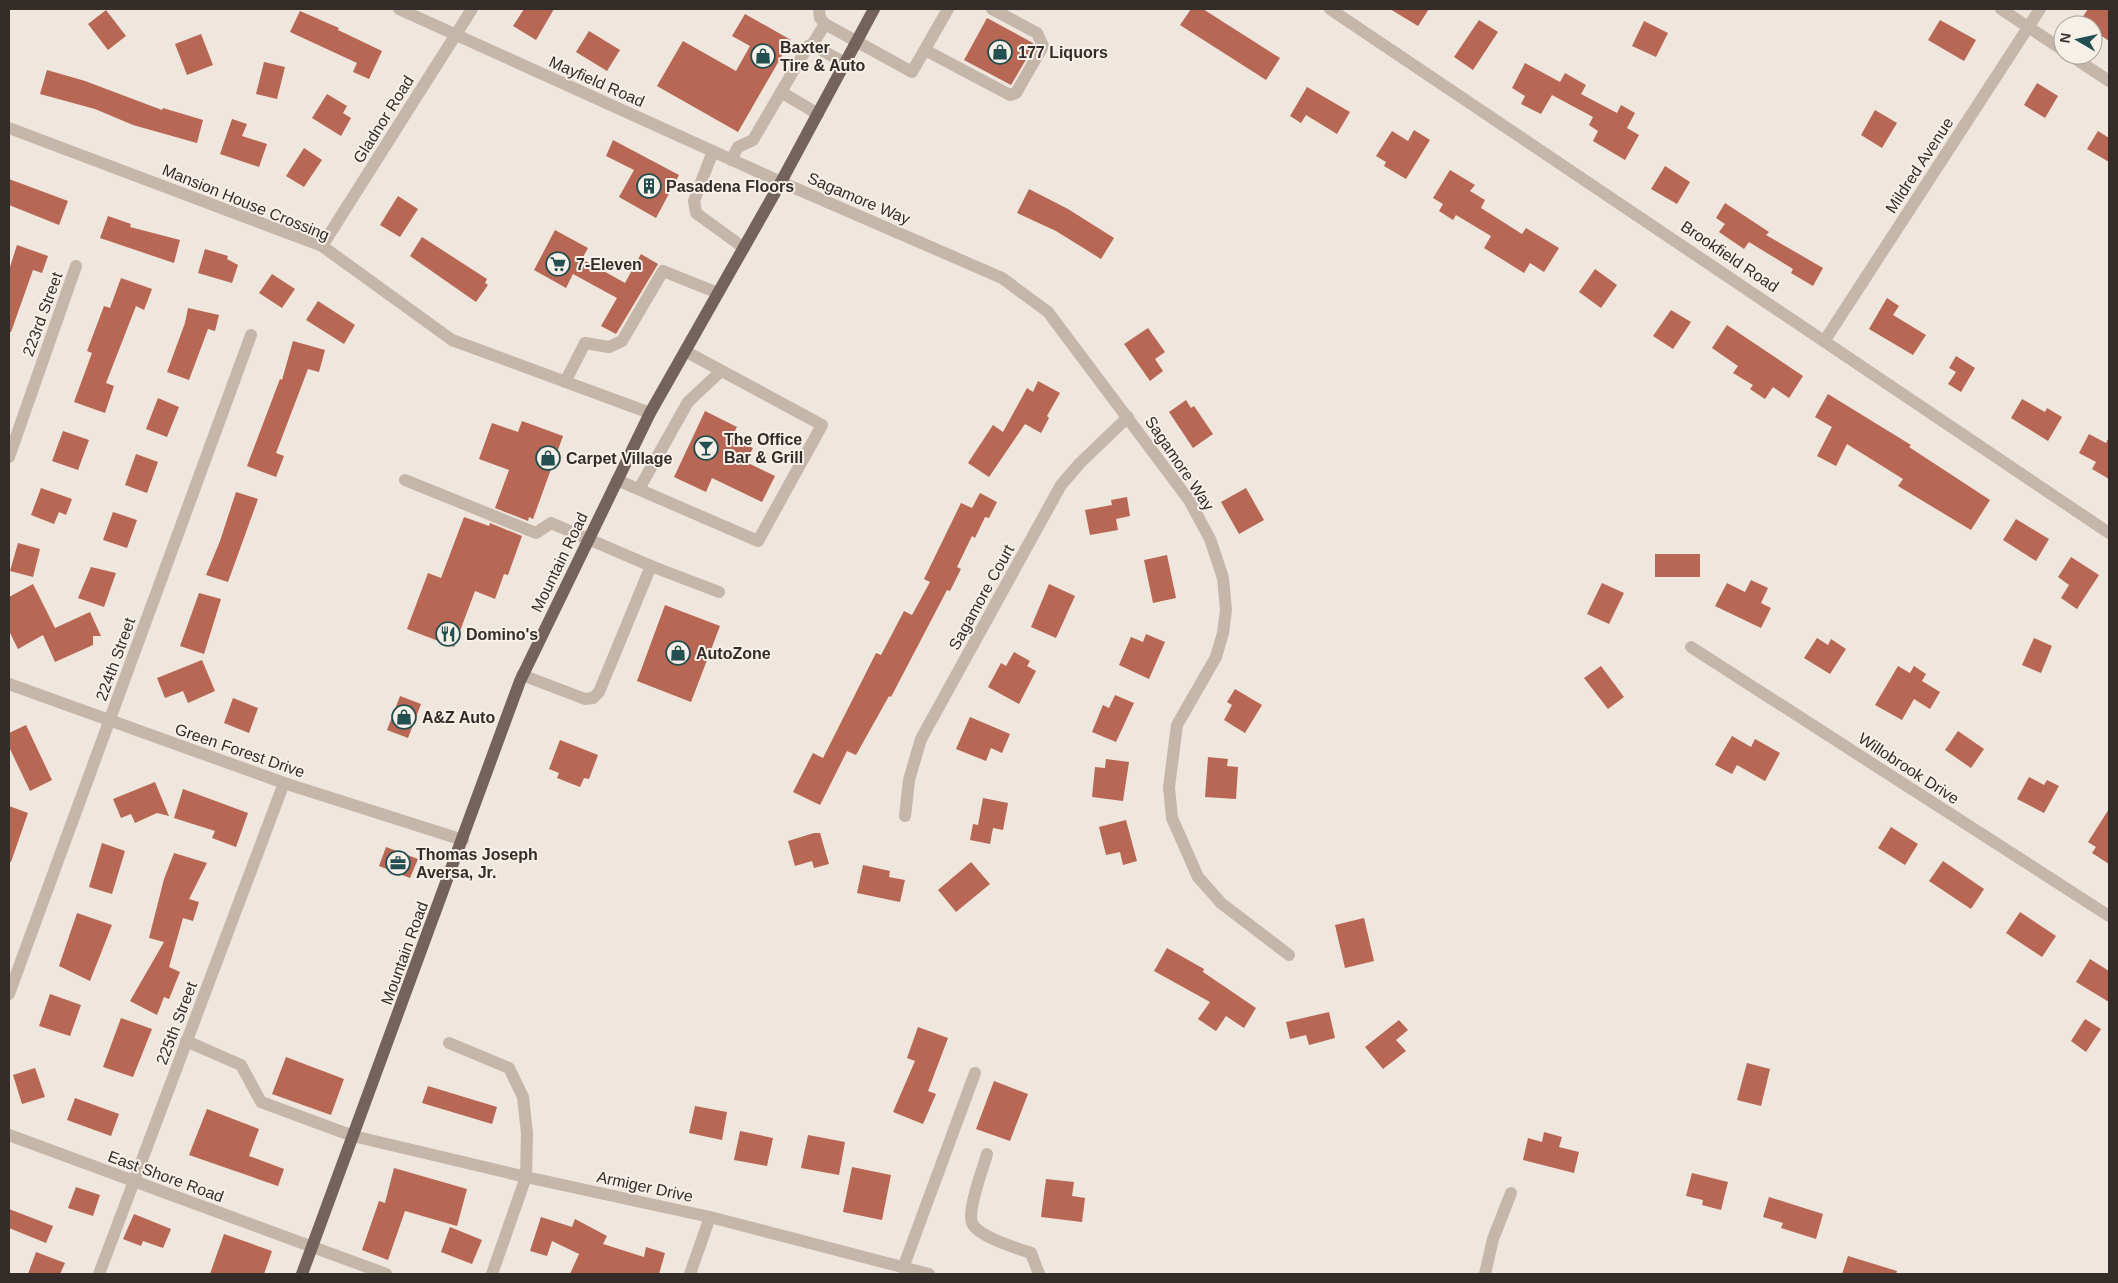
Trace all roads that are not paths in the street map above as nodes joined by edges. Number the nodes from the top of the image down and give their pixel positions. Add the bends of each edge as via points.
1 (399, 9) edge
2 (472, 9) edge
3 (819, 9) edge
4 (874, 9) edge
5 (948, 9) edge
6 (992, 9) edge
7 (1330, 9) edge
8 (2000, 9) edge
9 (2040, 9) edge
10 (825, 24) junction
11 (2028, 27) junction
12 (456, 34) junction
13 (856, 41) junction
14 (2053, 43) edge
15 (812, 45) junction
16 (925, 50) junction
17 (845, 63) junction
18 (2085, 65) edge
19 (2109, 81) edge
20 (781, 92) junction
21 (818, 114) junction
22 (9, 128) edge
23 (713, 152) junction
24 (730, 160) junction
25 (781, 182) junction
26 (322, 246) junction
27 (744, 248) junction
28 (76, 266) dead end
29 (718, 293) junction
30 (251, 335) dead end
31 (1825, 340) junction
32 (685, 351) junction
33 (721, 371) junction
34 (565, 382) junction
35 (650, 413) junction
36 (1128, 417) junction
37 (9, 456) edge
38 (405, 480) dead end
39 (617, 480) junction
40 (639, 489) junction
41 (2109, 533) edge
42 (589, 538) junction
43 (651, 566) junction
44 (719, 592) dead end
45 (1690, 648) dead end
46 (522, 675) junction
47 (9, 684) edge
48 (109, 722) junction
49 (284, 783) junction
50 (905, 816) dead end
51 (463, 840) junction
52 (2109, 916) edge
53 (1289, 955) dead end
54 (9, 994) edge
55 (186, 1041) junction
56 (449, 1043) dead end
57 (975, 1073) dead end
58 (9, 1135) edge
59 (353, 1136) junction
60 (987, 1154) dead end
61 (526, 1177) junction
62 (133, 1182) junction
63 (1512, 1193) dead end
64 (710, 1217) junction
65 (312, 1247) junction
66 (894, 1269) edge
67 (99, 1274) edge
68 (302, 1274) edge
69 (386, 1274) edge
70 (492, 1274) edge
71 (690, 1274) edge
72 (929, 1274) edge
73 (1039, 1274) edge
74 (1485, 1274) edge

1 - 12 street, Mayfield Road
2 - 12 street, Gladnor Road
3 - 10 street
4 - 13 main road, Mountain Road
5 - 16 street
6 - 16 street via 1037,33 1043,46 1016,93 1010,95
7 - 31 street, Brookfield Road
8 - 11 street
9 - 11 street, Mildred Avenue
10 - 13 street
10 - 15 street
11 - 14 street
11 - 31 street, Mildred Avenue
12 - 23 street, Mayfield Road
12 - 26 street, Gladnor Road
13 - 16 street via 912,72
13 - 17 main road, Mountain Road
15 - 17 street
15 - 20 street via 806,48
17 - 21 main road, Mountain Road
18 - 19 street
20 - 21 street
20 - 24 street via 753,140 738,147
21 - 25 main road, Mountain Road
22 - 26 street, Mansion House Crossing
23 - 24 street, Mayfield Road
23 - 27 street via 694,208 696,213
24 - 25 street, Mayfield Road
25 - 27 main road, Mountain Road
25 - 36 street, Sagamore Way via 1002,278 1048,312
26 - 34 street, Mansion House Crossing via 452,340
27 - 29 main road, Mountain Road
28 - 37 street, 223rd Street
29 - 32 main road, Mountain Road
29 - 34 street via 663,271 622,342 608,347 585,342
30 - 48 street, 224th Street
31 - 41 street, Brookfield Road
32 - 33 street
32 - 35 main road, Mountain Road
33 - 40 street via 688,402
33 - 40 street via 822,425 758,541
34 - 35 street, Mansion House Crossing
35 - 39 main road, Mountain Road
36 - 50 street, Sagamore Court via 1061,486 921,739 909,780
36 - 53 street, Sagamore Way via 1189,500 1210,539 1223,578 1226,610 1216,657 1177,725 1169,787 1172,818 1198,877 1221,903
38 - 42 street via 536,533 550,523
39 - 40 street
39 - 42 main road, Mountain Road
42 - 43 street
42 - 46 main road, Mountain Road
43 - 44 street
43 - 46 street via 599,692 592,698 585,699
45 - 52 street, Willobrook Drive
46 - 51 main road, Mountain Road
47 - 48 street, Green Forest Drive
48 - 49 street, Green Forest Drive
48 - 54 street, 224th Street
49 - 51 street, Green Forest Drive
49 - 55 street, 225th Street
51 - 59 main road, Mountain Road
55 - 59 street, Armiger Drive via 241,1065 261,1102
55 - 62 street, 225th Street
56 - 61 street via 509,1068 523,1097 527,1133
57 - 66 street
58 - 62 street, East Shore Road
59 - 61 street, Armiger Drive
59 - 65 main road, Mountain Road
60 - 73 street via 970,1213 973,1225 984,1234 1031,1253
61 - 64 street, Armiger Drive
61 - 70 street
62 - 65 street, East Shore Road
62 - 67 street, 225th Street
63 - 74 street via 1493,1240
64 - 66 street, Armiger Drive
64 - 71 street
65 - 68 main road, Mountain Road
65 - 69 street, East Shore Road
66 - 72 street, Armiger Drive

